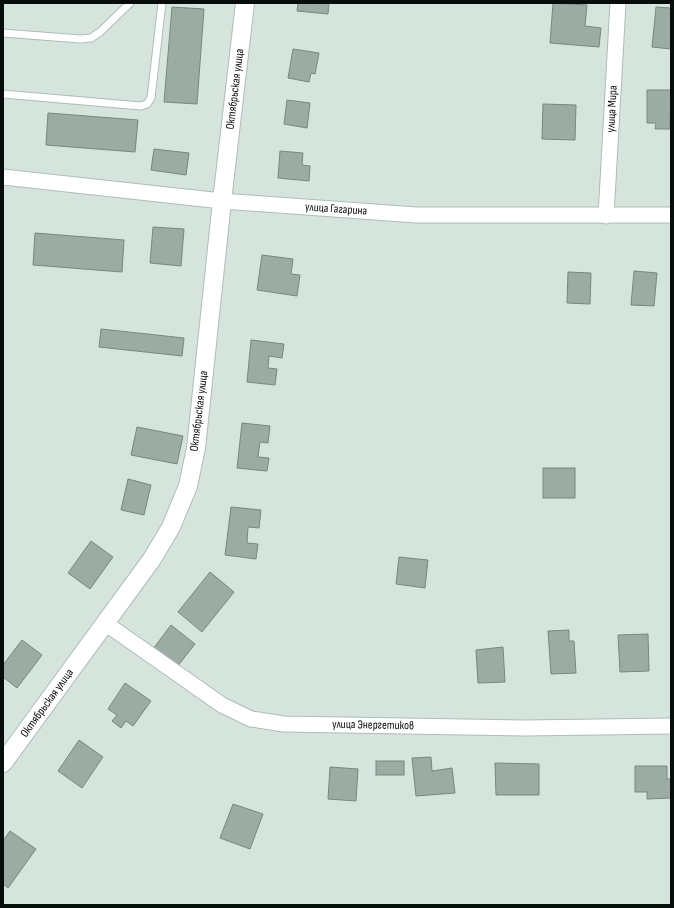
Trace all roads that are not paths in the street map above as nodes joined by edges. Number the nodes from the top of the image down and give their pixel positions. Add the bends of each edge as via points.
1 (130, 3) edge
2 (162, 3) edge
3 (245, 3) edge
4 (618, 3) edge
5 (3, 33) edge
6 (3, 94) edge
7 (3, 177) edge
8 (222, 201) junction
9 (671, 215) edge
10 (606, 216) junction
11 (105, 623) junction
12 (671, 726) edge
13 (3, 762) edge

1 - 5 lane via 91,38
2 - 6 lane via 151,98 147,104 141,106
3 - 8 street, Октябрьская улица
4 - 10 street, улица Мира
7 - 8 street, улица Гагарина
8 - 10 street, улица Гагарина via 416,215
8 - 11 street, Октябрьская улица via 196,448 188,486 171,527 152,559
9 - 10 street, улица Гагарина
11 - 12 street, улица Энергетиков via 222,705 251,719 284,724 525,728
11 - 13 street, Октябрьская улица

